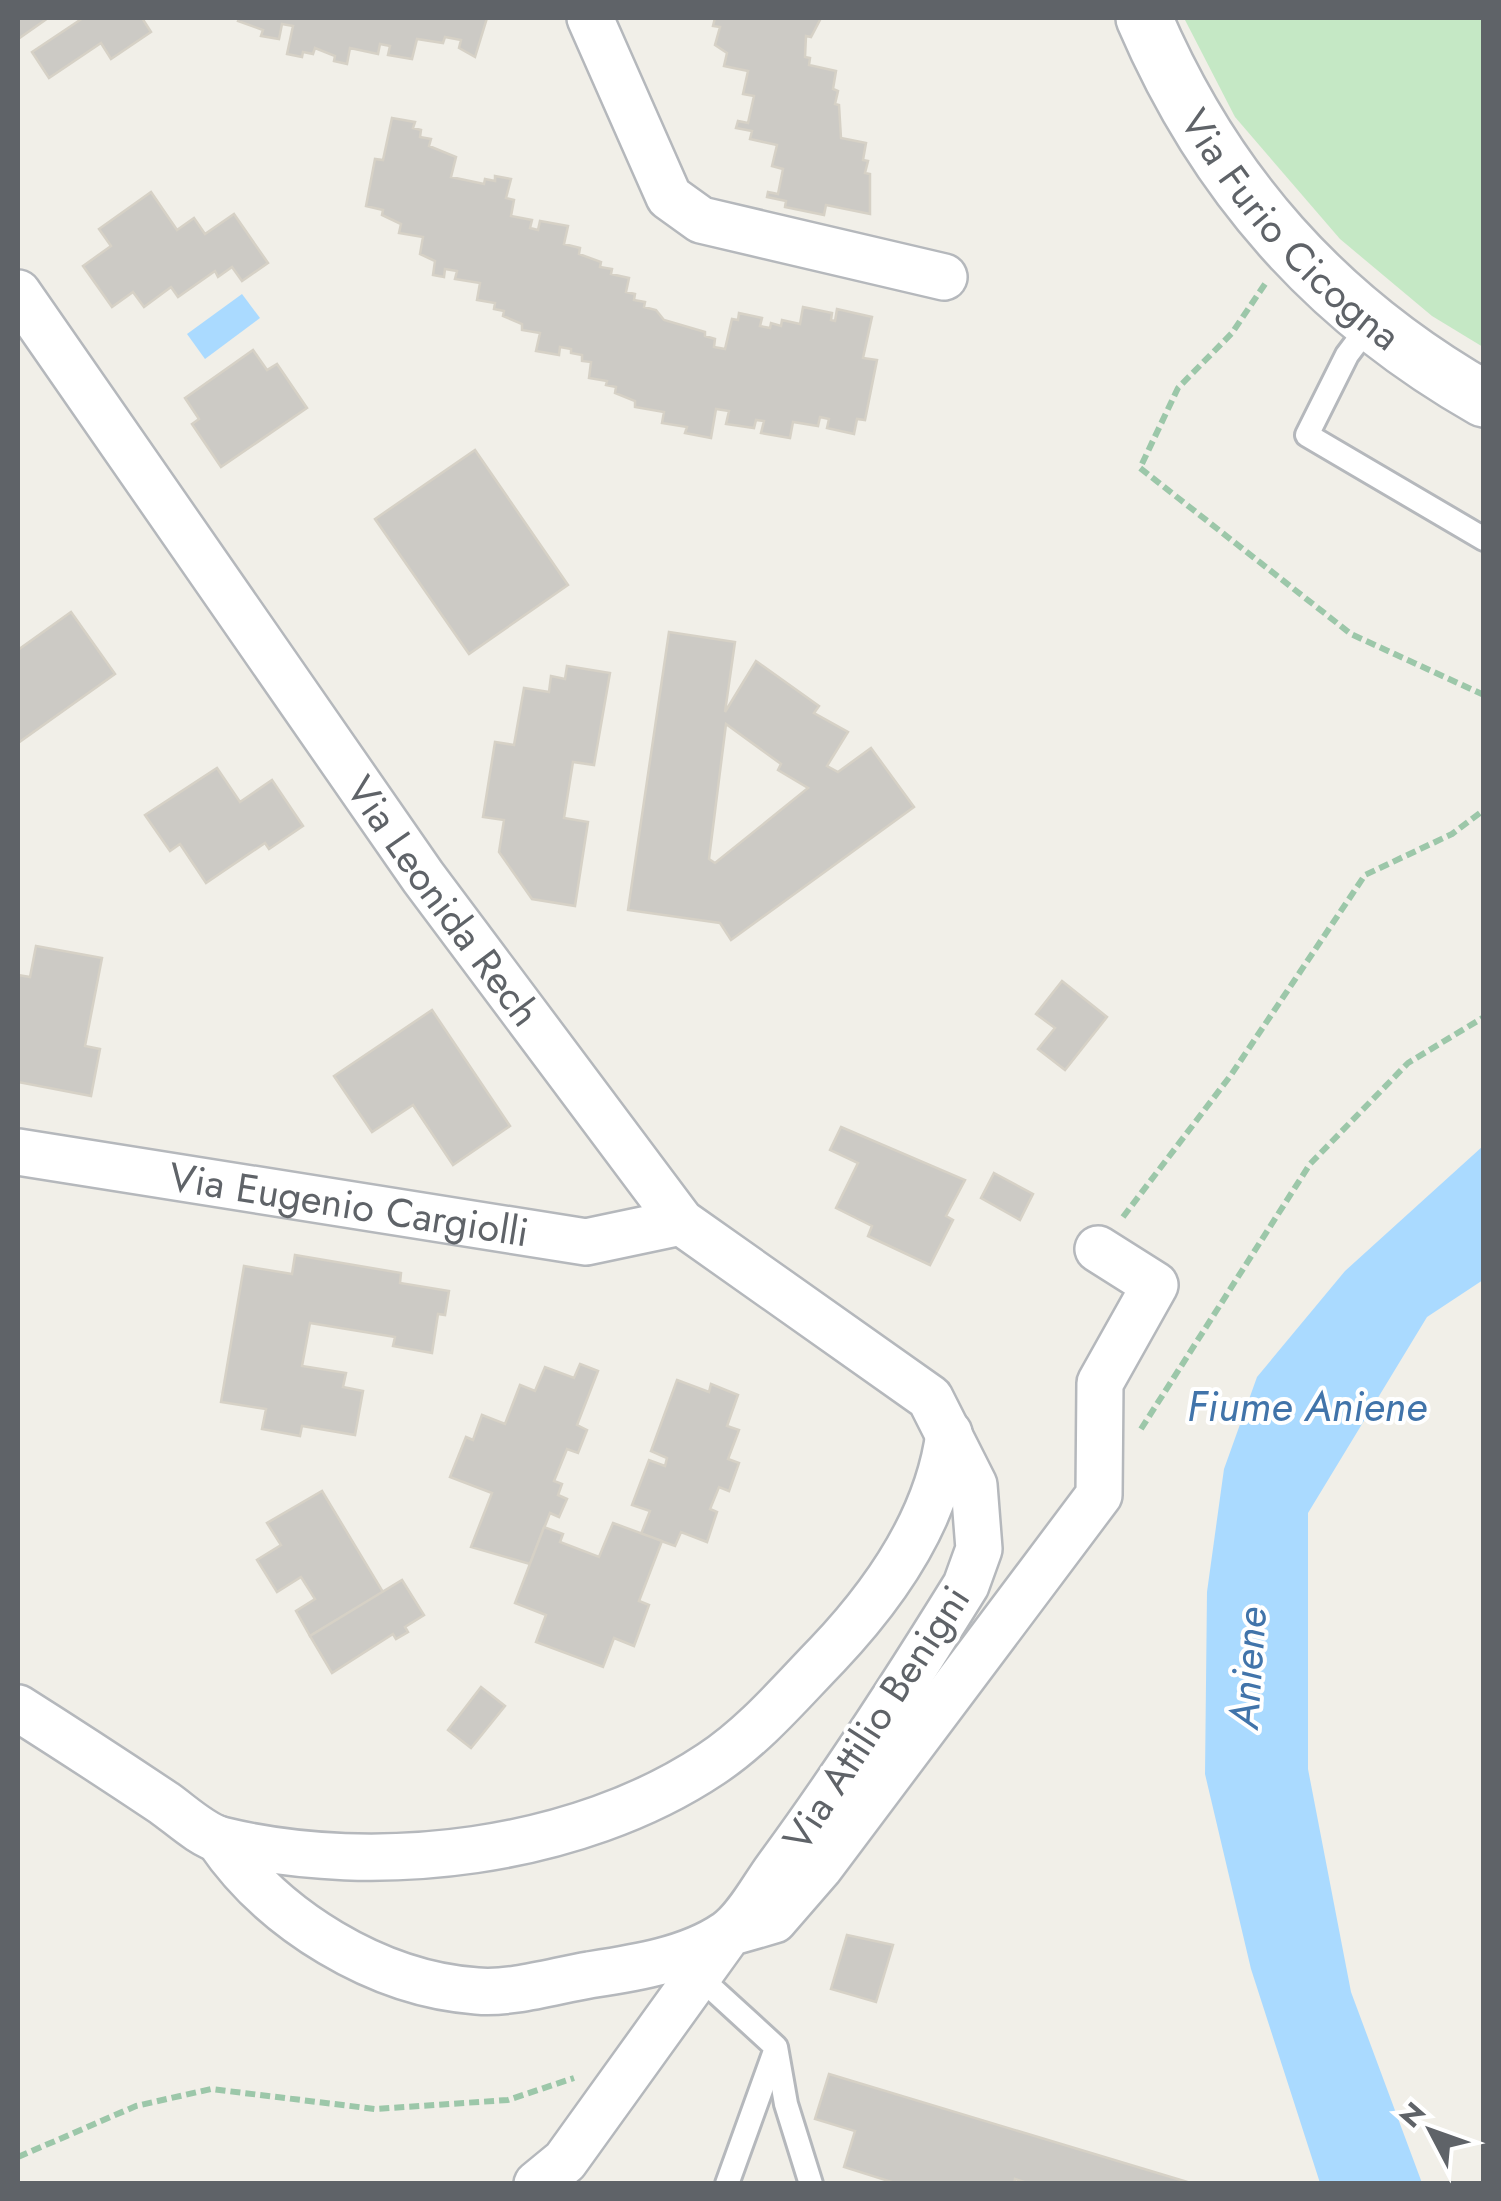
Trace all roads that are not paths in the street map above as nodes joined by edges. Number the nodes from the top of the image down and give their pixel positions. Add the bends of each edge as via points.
1 (590, 18) edge
2 (1144, 18) edge
3 (944, 277) dead end
4 (18, 293) edge
5 (1372, 324) junction
6 (1484, 399) edge
7 (1484, 539) edge
8 (18, 1152) edge
9 (682, 1222) junction
10 (1098, 1250) road end
11 (948, 1433) junction
12 (18, 1708) edge
13 (218, 1839) junction
14 (729, 1933) junction
15 (688, 1966) junction
16 (776, 2048) junction
17 (537, 2184) edge
18 (727, 2184) edge
19 (810, 2184) edge

1 - 3 street via 669,197 682,210
2 - 5 street, Via Furio Cicogna via 1173,84 1246,195 1293,255
4 - 9 street, Via Leonida Rech via 423,877
5 - 6 street, Via Furio Cicogna
5 - 7 lane via 1348,355 1308,436
8 - 9 street, Via Eugenio Cargiolli via 586,1242
9 - 11 street, Via Leonida Rech via 930,1398
10 - 14 street via 1155,1285 1100,1383 1099,1495 820,1867 774,1920
11 - 13 street, Via Attilio Benigni via 945,1462 922,1522 873,1606 728,1750 653,1799 545,1838 412,1854 331,1854
11 - 14 street, Via Attilio Benigni via 979,1511 978,1549 966,1585 839,1786
12 - 13 street, Via Attilio Benigni
13 - 15 street, Via Attilio Benigni via 242,1876 296,1920 379,1965 432,1984 481,1992
14 - 15 street, Via Attilio Benigni
15 - 16 lane
15 - 17 street via 565,2160
16 - 18 lane
16 - 19 lane

